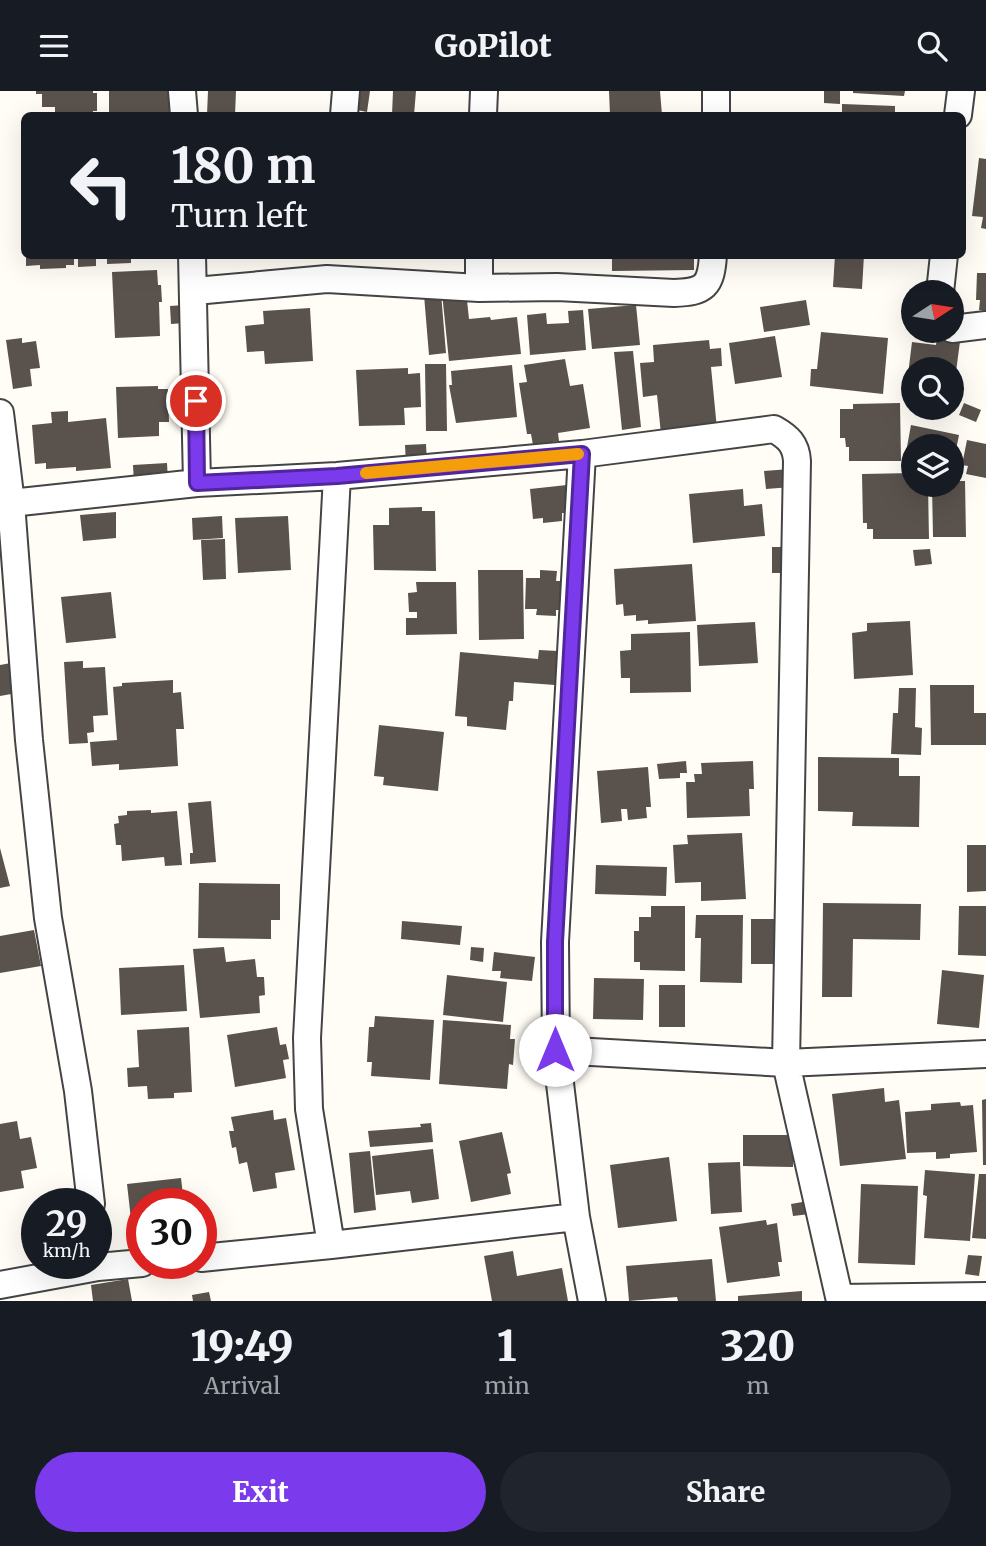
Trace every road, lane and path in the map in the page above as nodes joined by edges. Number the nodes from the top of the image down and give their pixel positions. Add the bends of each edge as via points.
1 (182, 91) edge
2 (346, 91) edge
3 (484, 91) edge
4 (716, 91) edge
5 (961, 91) edge
6 (184, 112) edge
7 (344, 112) edge
8 (483, 112) edge
9 (716, 112) edge
10 (958, 112) edge
11 (192, 259) edge
12 (479, 259) edge
13 (713, 259) edge
14 (944, 259) edge
15 (328, 267) edge
16 (941, 280) edge
17 (479, 288) junction
18 (195, 291) junction
19 (986, 325) edge
20 (964, 328) edge
21 (0, 414) edge
22 (582, 454) junction
23 (3, 474) edge
24 (337, 476) junction
25 (197, 483) junction
26 (11, 503) junction
27 (555, 1050) junction
28 (986, 1054) edge
29 (786, 1063) junction
30 (89, 1188) edge
31 (576, 1217) junction
32 (331, 1245) junction
33 (217, 1256) edge
34 (22, 1279) edge
35 (0, 1285) edge
36 (986, 1296) edge
37 (840, 1300) edge
38 (592, 1301) edge

1 - 6 street
2 - 7 street
3 - 8 street
4 - 9 street
5 - 10 street
11 - 18 street
12 - 17 street
13 - 17 street via 711,278 691,293
14 - 16 street
15 - 17 street
15 - 18 street
18 - 25 street
19 - 20 street
21 - 23 street
22 - 24 street
22 - 27 street via 555,942
22 - 29 street via 774,429 788,437 796,450
23 - 26 street
24 - 25 street
24 - 32 street via 307,1038 309,1109
25 - 26 street
26 - 30 street via 48,918 78,1091
27 - 29 street
27 - 31 street
28 - 29 street
29 - 37 street
31 - 32 street
31 - 38 street
32 - 33 street
34 - 35 street
36 - 37 street

